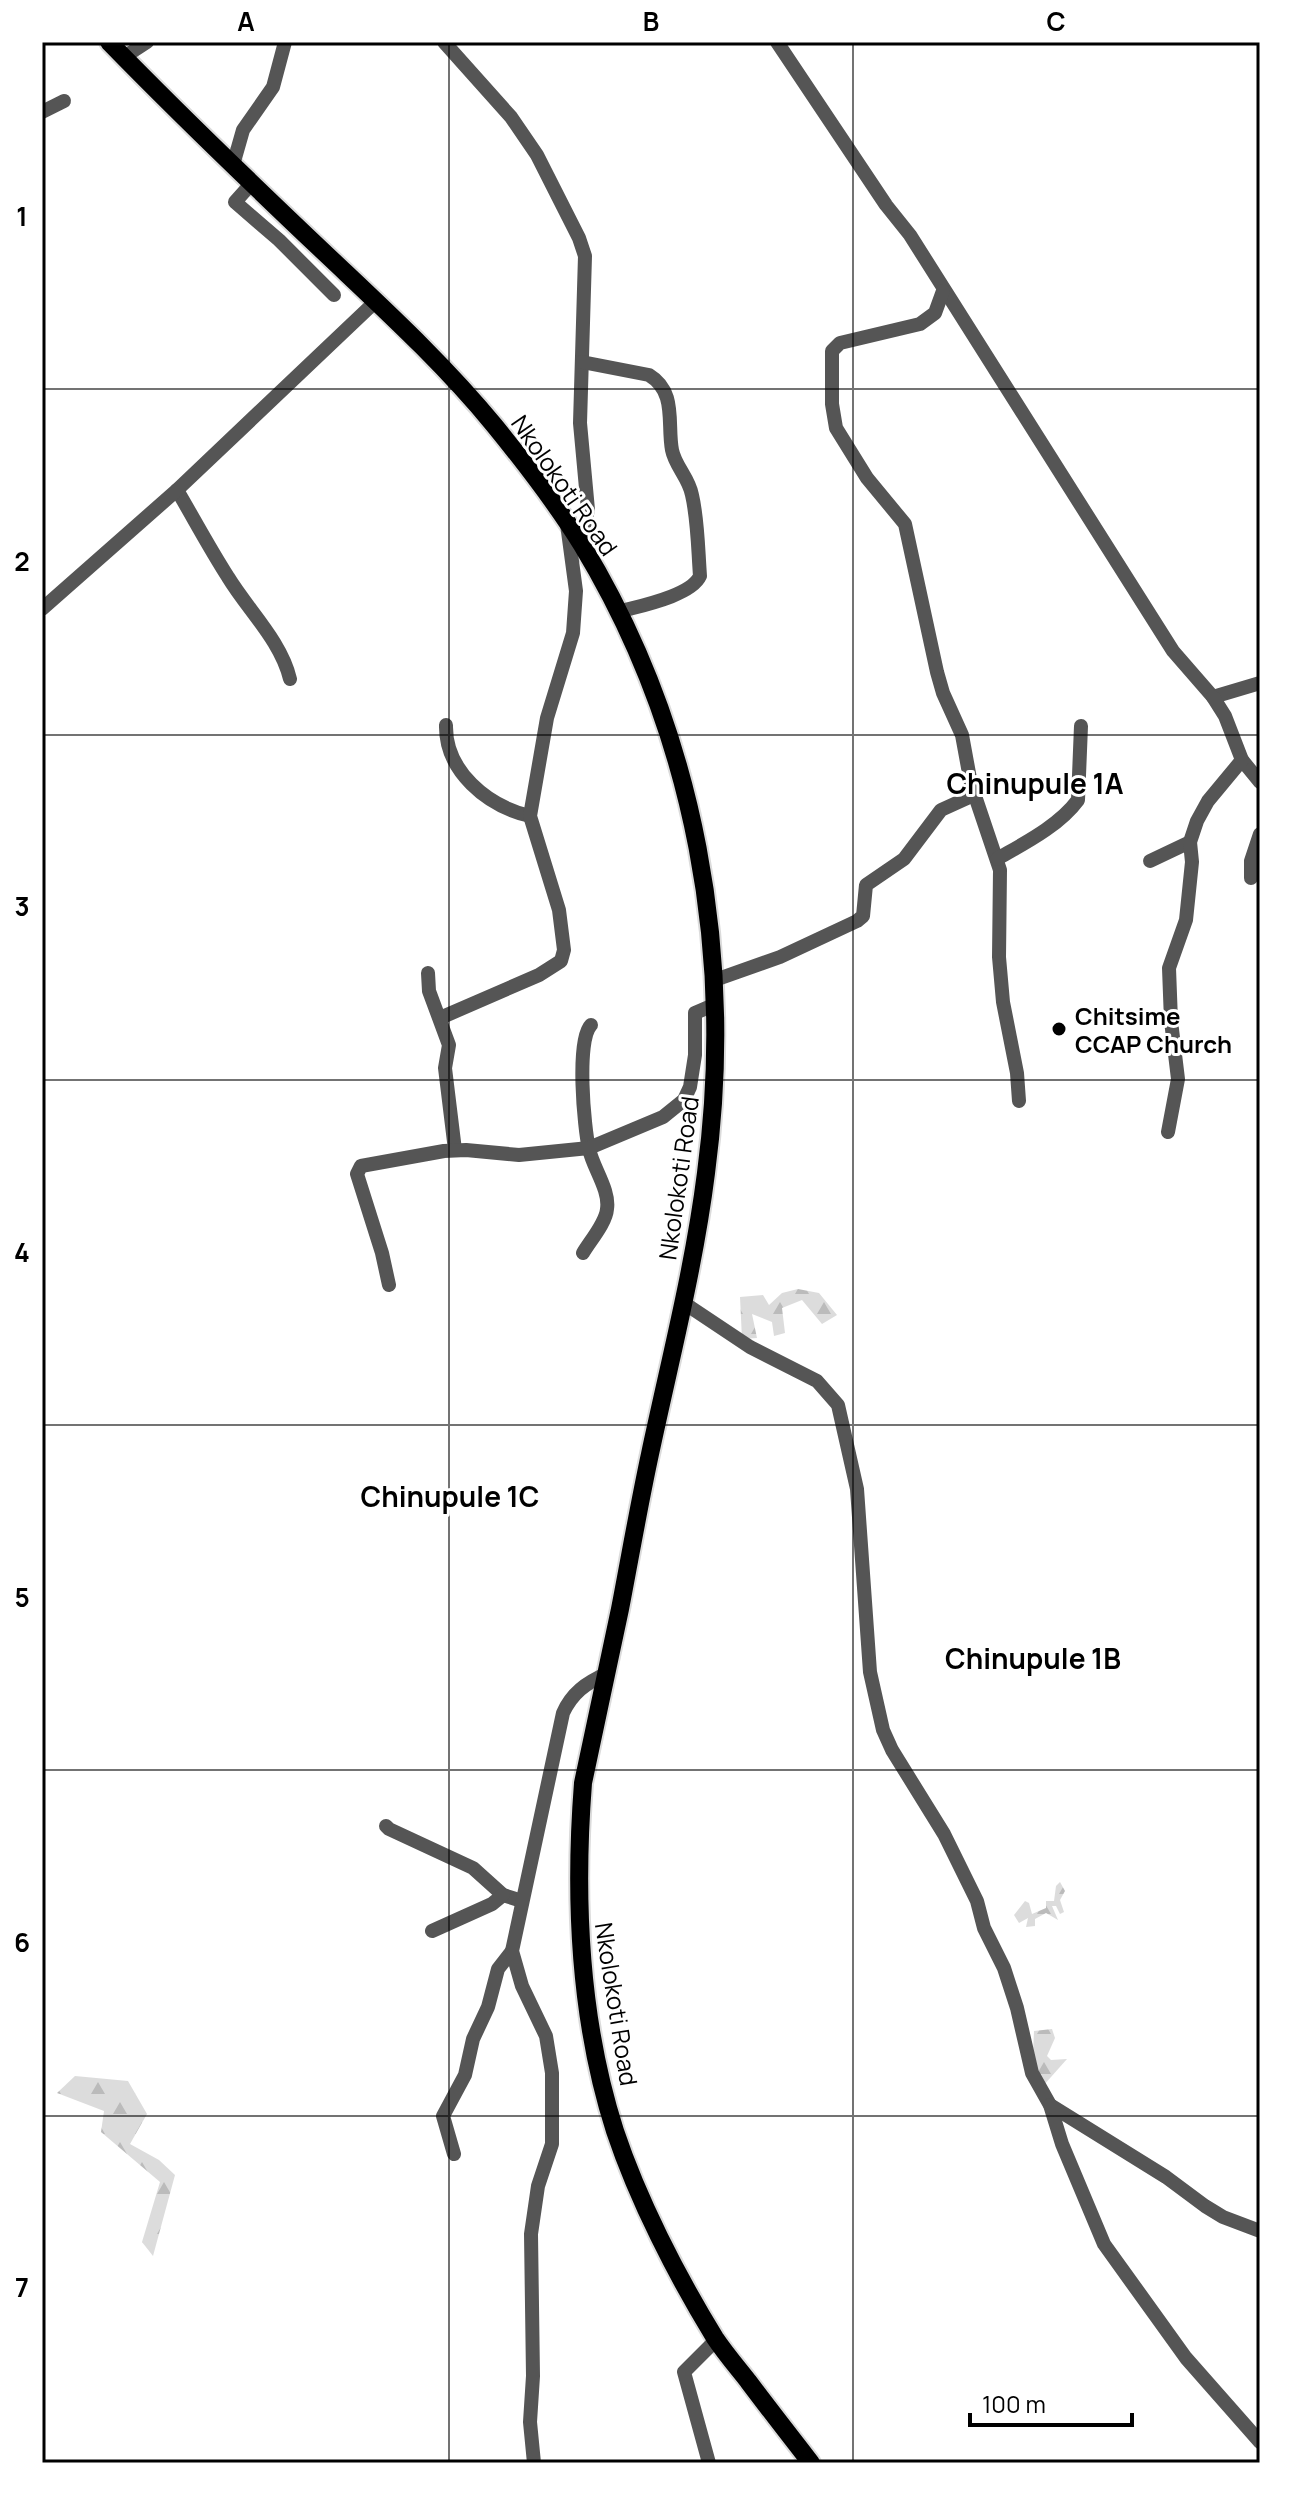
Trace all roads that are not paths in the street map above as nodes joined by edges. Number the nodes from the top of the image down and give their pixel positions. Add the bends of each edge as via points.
1 (109, 42) edge
2 (147, 42) edge
3 (285, 42) edge
4 (444, 42) edge
5 (777, 42) edge
6 (124, 57) junction
7 (64, 101) dead end
8 (42, 112) edge
9 (233, 165) junction
10 (252, 183) junction
11 (943, 291) junction
12 (334, 295) dead end
13 (375, 302) junction
14 (582, 362) junction
15 (177, 490) junction
16 (567, 524) junction
17 (580, 542) junction
18 (42, 609) edge
19 (618, 612) junction
20 (290, 679) dead end
21 (1260, 683) edge
22 (1213, 697) junction
23 (446, 725) dead end
24 (1081, 726) dead end
25 (1242, 760) junction
26 (1260, 782) edge
27 (974, 795) junction
28 (530, 816) junction
29 (1260, 834) edge
30 (1190, 842) junction
31 (997, 859) junction
32 (1150, 861) dead end
33 (1251, 878) dead end
34 (428, 973) dead end
35 (715, 980) junction
36 (716, 1004) junction
37 (440, 1018) junction
38 (591, 1025) dead end
39 (1019, 1101) dead end
40 (1168, 1132) dead end
41 (589, 1148) junction
42 (455, 1150) junction
43 (583, 1253) dead end
44 (389, 1285) dead end
45 (684, 1303) junction
46 (606, 1674) junction
47 (386, 1826) dead end
48 (503, 1895) junction
49 (522, 1901) junction
50 (432, 1931) dead end
51 (512, 1951) junction
52 (1050, 2105) junction
53 (454, 2154) dead end
54 (1260, 2231) edge
55 (716, 2340) junction
56 (1260, 2442) edge
57 (534, 2463) edge
58 (709, 2463) edge
59 (811, 2463) edge

1 - 6 main road, Nkolokoti Road
2 - 6 street
3 - 9 street via 273,87 243,130
4 - 14 street via 526,138 579,238 585,256
5 - 11 street
6 - 9 main road, Nkolokoti Road
7 - 8 street
9 - 10 main road, Nkolokoti Road
10 - 12 street via 235,202
10 - 13 main road, Nkolokoti Road
11 - 22 street via 1173,651
11 - 27 street via 935,313 920,324 840,343 832,351 832,404 836,428 855,460 905,524 937,672 962,735
13 - 15 street
13 - 16 main road, Nkolokoti Road via 479,407
14 - 17 street via 580,423 588,510
14 - 19 street via 656,379 670,409 674,458 692,493 698,581 680,593
15 - 18 street
15 - 20 street via 287,665
16 - 17 main road, Nkolokoti Road
16 - 28 street via 576,591 573,633 547,718
17 - 19 main road, Nkolokoti Road
19 - 35 main road, Nkolokoti Road via 676,755 697,839
21 - 22 street
22 - 25 street
23 - 28 street via 451,753 464,775 496,804
24 - 31 street via 1078,800
25 - 26 street
25 - 30 street via 1215,791
27 - 31 street
27 - 35 street via 941,810 904,859 866,885 863,916 857,921
28 - 37 street via 559,910 565,942 561,961
29 - 33 street
30 - 32 street
30 - 40 street via 1186,920 1169,968 1178,1088
31 - 39 street via 1003,1002
34 - 37 street
35 - 36 main road, Nkolokoti Road
36 - 41 street via 695,1013 694,1071 684,1100 663,1117
36 - 45 main road, Nkolokoti Road via 708,1157
37 - 42 street via 449,1045 445,1068
38 - 41 street via 583,1045
41 - 42 street via 519,1155
41 - 43 street via 607,1211
42 - 44 street via 361,1166 357,1171
45 - 46 main road, Nkolokoti Road
45 - 52 street via 750,1347 817,1381 838,1405 857,1489 870,1672 878,1714 892,1750 944,1834 977,1901 1017,2008 1032,2073
46 - 49 street via 582,1687 563,1713
46 - 55 main road, Nkolokoti Road via 583,1783 579,1836 578,1904 594,2041 615,2131 662,2244
47 - 48 street via 473,1868
48 - 49 street
48 - 50 street
49 - 51 street
51 - 53 street via 498,1969 465,2075 443,2116
51 - 57 street via 546,2036 552,2073 552,2144 538,2186 531,2234
52 - 54 street via 1223,2217
52 - 56 street via 1104,2244 1186,2358
55 - 58 street via 684,2372
55 - 59 main road, Nkolokoti Road

